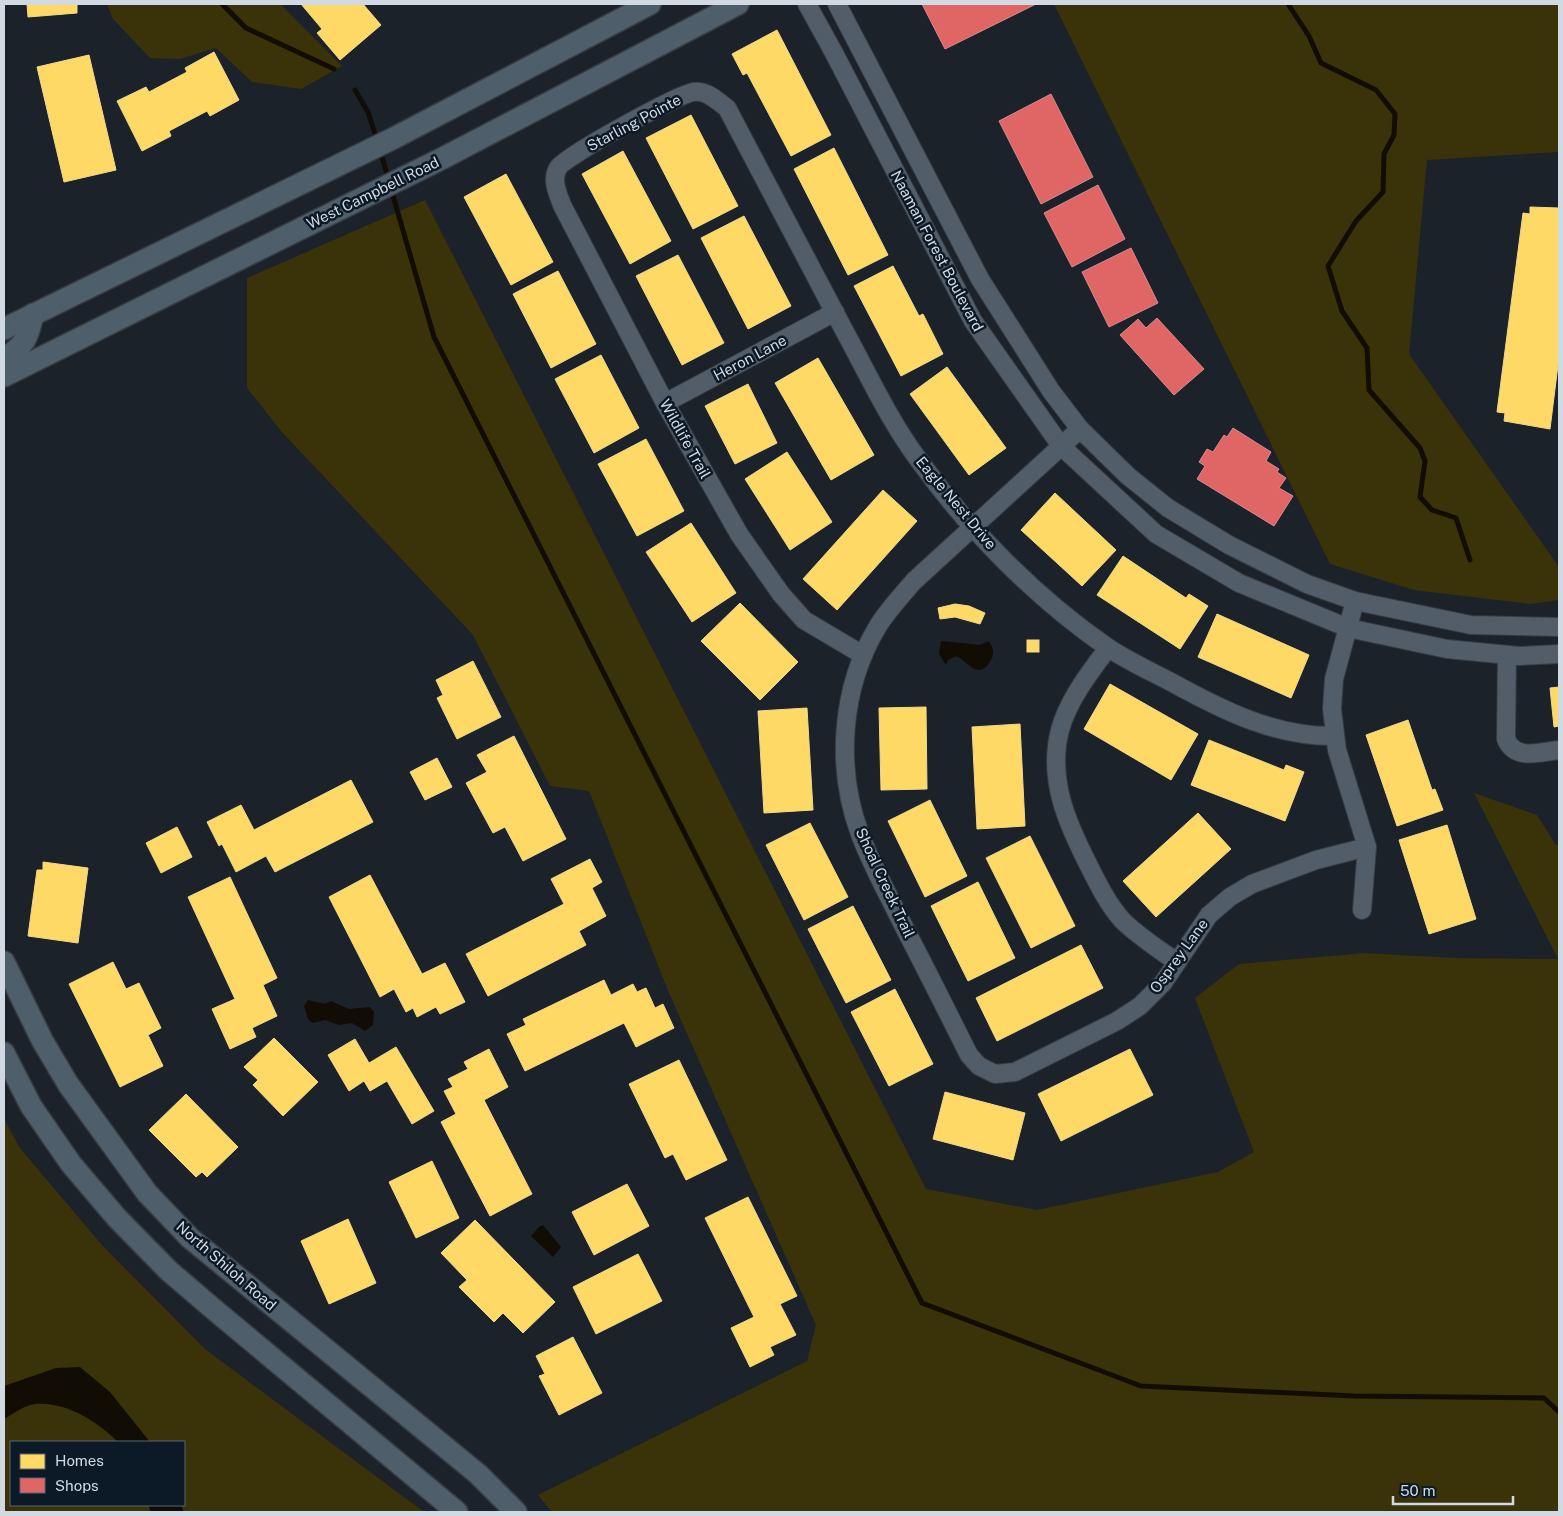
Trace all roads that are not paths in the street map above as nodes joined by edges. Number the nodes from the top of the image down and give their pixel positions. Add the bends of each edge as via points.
1 (650, 4) edge
2 (738, 4) edge
3 (806, 4) edge
4 (836, 4) edge
5 (727, 108) joint
6 (555, 184) joint
7 (922, 222) junction
8 (973, 266) junction
9 (835, 312) junction
10 (32, 314) junction
11 (4, 329) edge
12 (4, 358) edge
13 (4, 376) edge
14 (665, 403) junction
15 (1080, 429) junction
16 (1061, 446) junction
17 (974, 527) junction
18 (1355, 601) junction
19 (1559, 627) edge
20 (1348, 628) junction
21 (1108, 648) junction
22 (1559, 654) edge
23 (863, 655) junction
24 (1507, 655) junction
25 (1335, 736) junction
26 (1559, 750) edge
27 (1367, 847) junction
28 (1362, 910) dead end
29 (4, 962) edge
30 (1176, 962) junction
31 (4, 1053) edge
32 (995, 1074) joint
33 (457, 1512) edge
34 (516, 1512) edge

1 - 10 main road via 426,121
2 - 13 main road, West Campbell Road via 443,158
3 - 7 street, Naaman Forest Boulevard
4 - 8 street, Naaman Forest Boulevard
5 - 6 street, Starling Pointe via 708,93 692,92 572,156 558,168
5 - 9 street, Eagle Nest Drive
6 - 14 street, Wildlife Trail via 562,205
7 - 8 street via 964,266
7 - 16 street, Naaman Forest Boulevard via 973,321
8 - 15 street, Naaman Forest Boulevard via 1051,391
9 - 14 street, Heron Lane
9 - 17 street, Eagle Nest Drive via 887,410 917,458
10 - 11 main road
10 - 12 main road via 28,334 20,348
14 - 23 street, Wildlife Trail via 739,534 781,594 804,620
15 - 16 street, Shoal Creek Trail
15 - 18 street, Naaman Forest Boulevard via 1128,476 1168,508 1229,546 1307,584
16 - 17 street, Shoal Creek Trail
16 - 20 street, Naaman Forest Boulevard via 1156,534 1239,583
17 - 21 street, Eagle Nest Drive via 1055,608
17 - 23 street, Shoal Creek Trail via 914,581 878,625
18 - 19 street, Naaman Forest Boulevard via 1472,625
18 - 20 street
20 - 24 street, Naaman Forest Boulevard via 1447,649
20 - 25 street via 1334,679 1332,708
21 - 25 street, Eagle Nest Drive via 1236,716 1270,728
21 - 30 street via 1069,706 1060,730 1056,766 1058,791 1072,833 1108,902 1123,920
22 - 24 street, Naaman Forest Boulevard
23 - 32 street, Shoal Creek Trail via 844,736 848,789 860,834 969,1055 979,1066
24 - 26 street via 1506,739 1509,746 1522,754
25 - 27 street
27 - 28 street
27 - 30 street, Osprey Lane via 1316,860 1252,884 1230,897 1209,915
29 - 34 main road, North Shiloh Road via 42,1040 68,1084 147,1193 190,1238 478,1474
30 - 32 street, Osprey Lane via 1163,983 1140,1006 1117,1021 1015,1072
31 - 33 main road via 31,1106 72,1164 117,1218 169,1271

